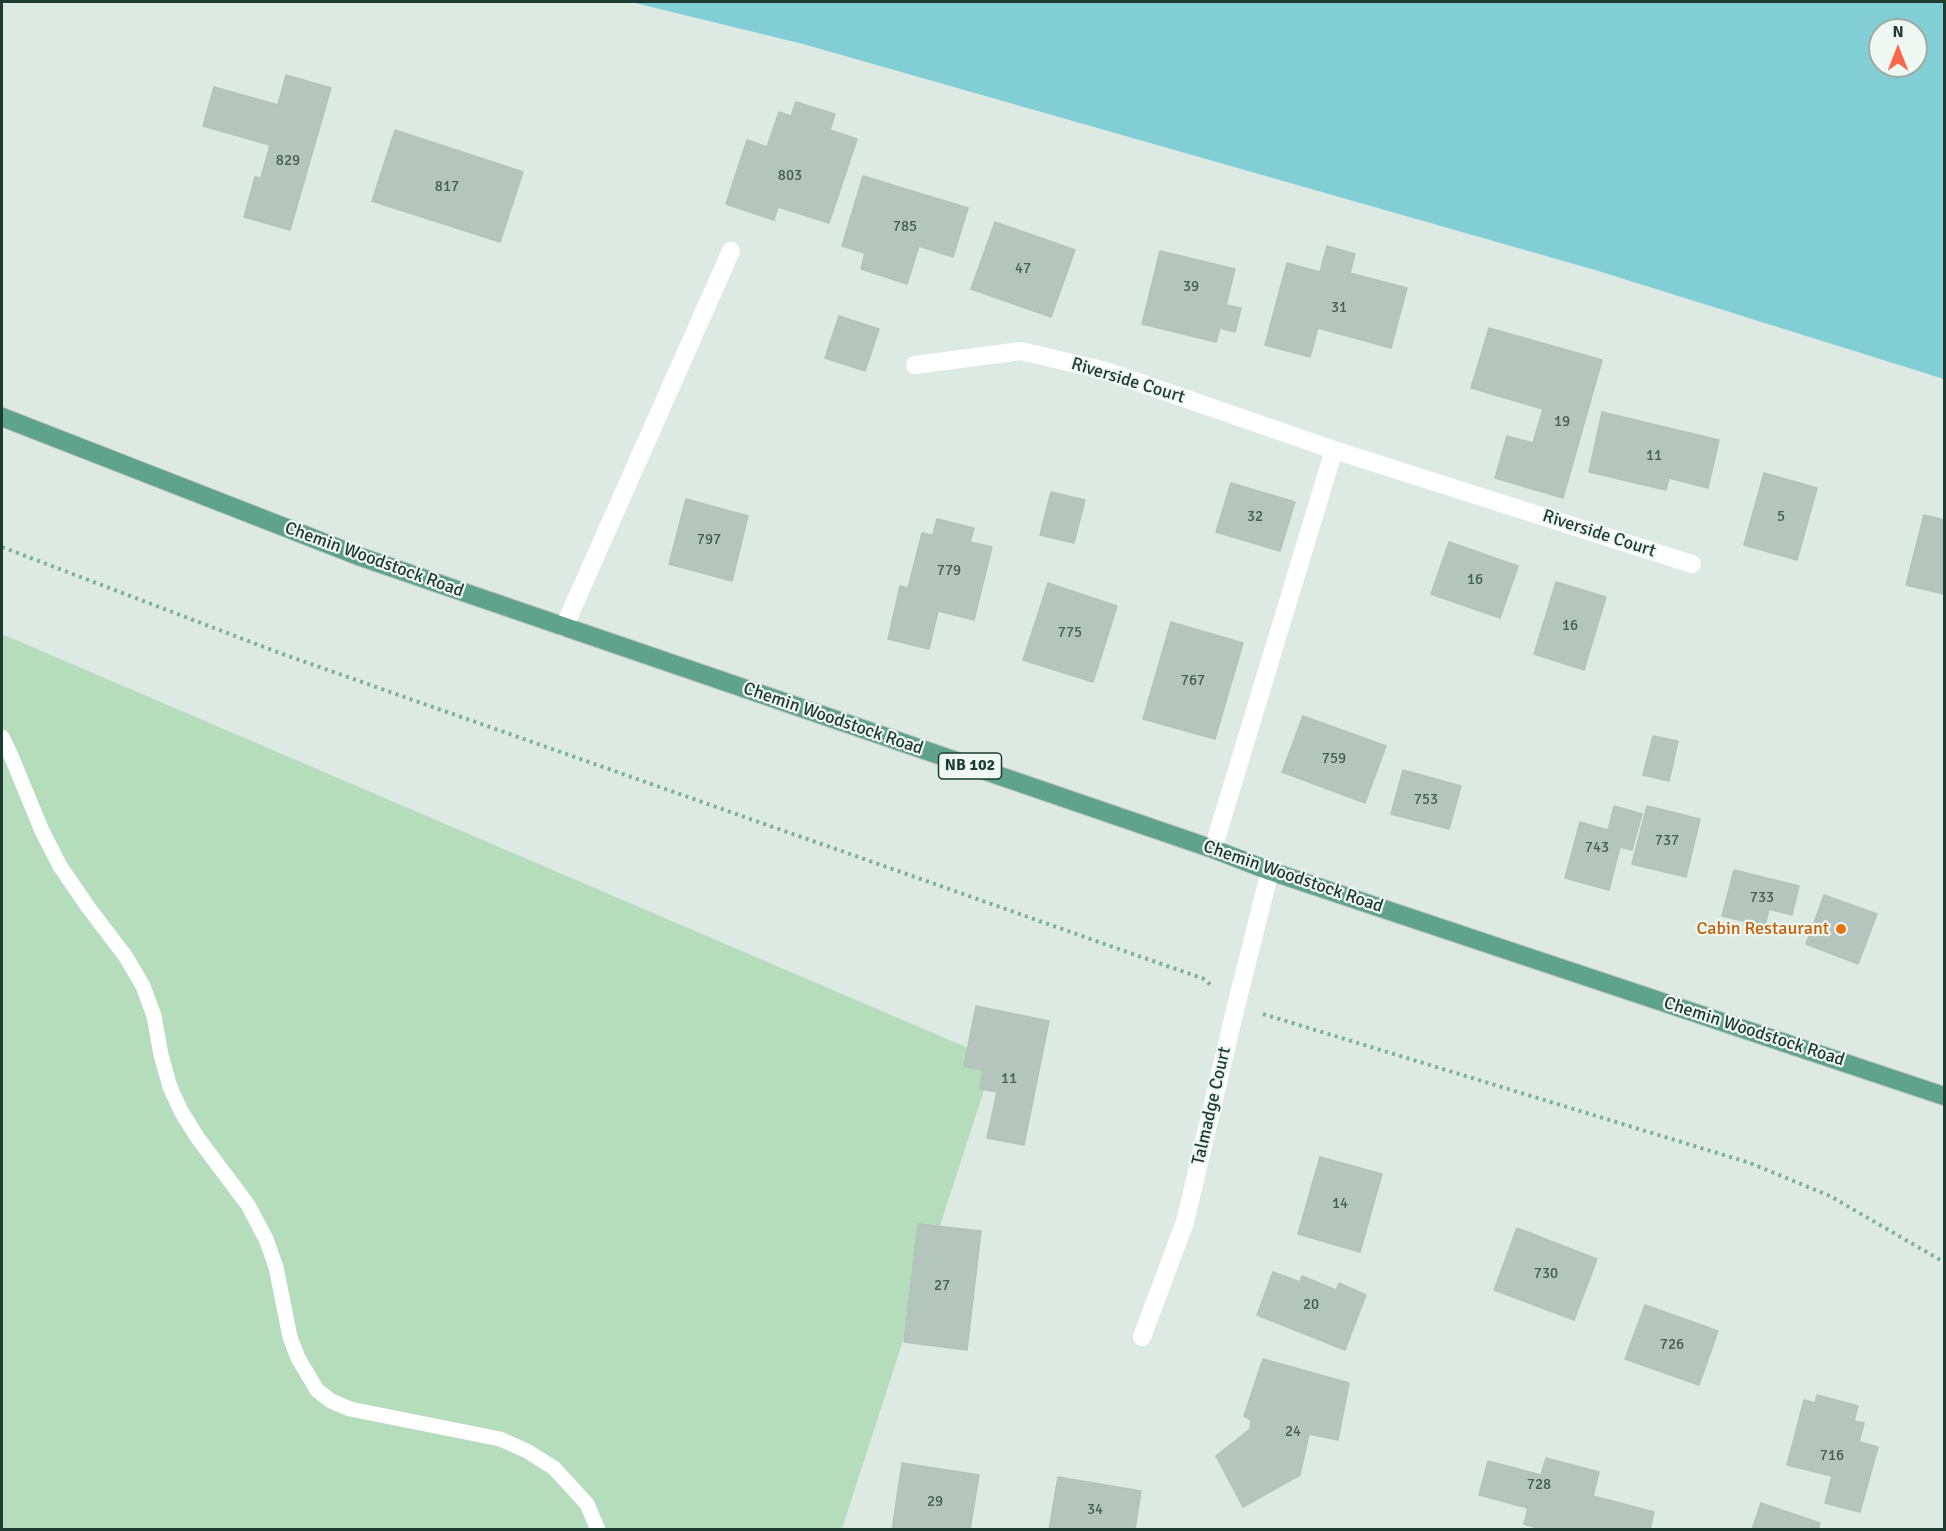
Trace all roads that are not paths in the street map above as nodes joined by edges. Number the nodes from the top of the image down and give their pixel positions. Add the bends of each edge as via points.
1 (731, 251) dead end
2 (915, 365) dead end
3 (2, 417) edge
4 (1334, 450) junction
5 (1692, 564) dead end
6 (564, 627) junction
7 (2, 737) edge
8 (1213, 849) junction
9 (1270, 871) junction
10 (1944, 1096) edge
11 (1142, 1337) dead end
12 (598, 1530) edge

1 - 6 street
2 - 4 street, Riverside Court via 1021,351 1106,370
3 - 6 main road, Chemin Woodstock Road / NB 102 via 361,557
4 - 5 street, Riverside Court
4 - 8 street
6 - 8 main road, Chemin Woodstock Road / NB 102
7 - 12 lane via 60,866 143,986 170,1087 181,1112 248,1205 266,1239 290,1336 317,1390 350,1409 500,1438 527,1451 554,1468 573,1489 586,1504
8 - 9 main road, Chemin Woodstock Road / NB 102
9 - 10 main road, Chemin Woodstock Road / NB 102
9 - 11 street, Talmadge Court via 1185,1222

